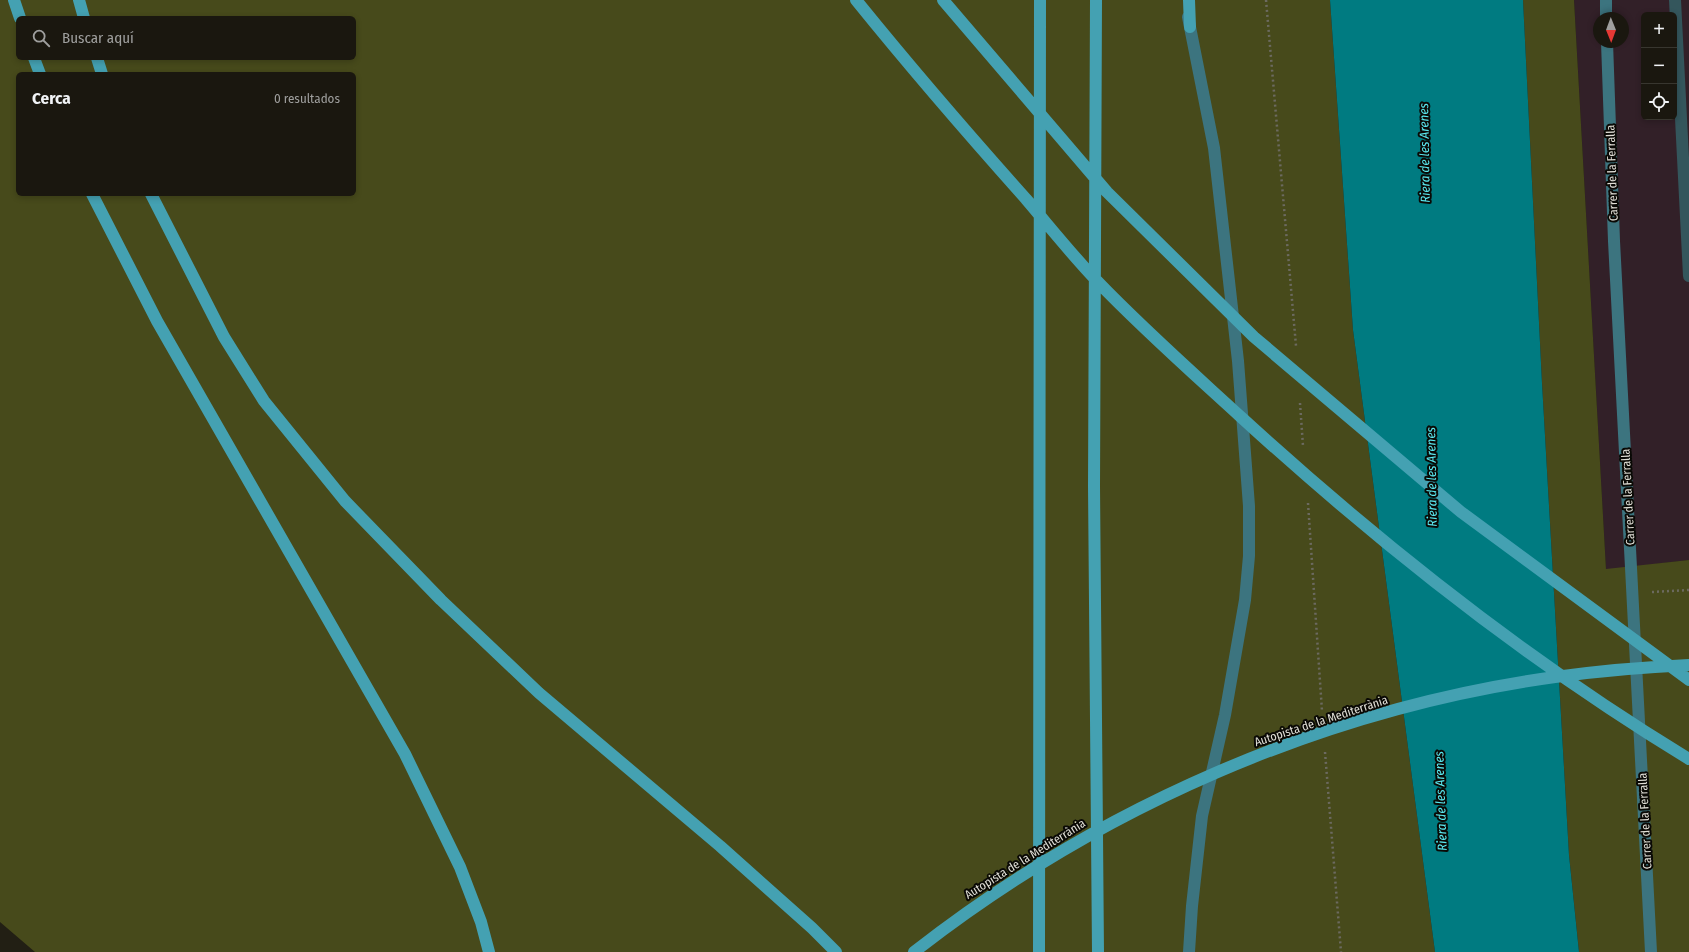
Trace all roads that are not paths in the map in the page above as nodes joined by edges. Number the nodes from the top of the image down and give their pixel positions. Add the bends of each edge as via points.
1 (14, 0) edge
2 (79, 0) edge
3 (856, 0) edge
4 (943, 0) edge
5 (1040, 0) edge
6 (1096, 0) edge
7 (1184, 0) edge
8 (1189, 0) edge
9 (1606, 0) edge
10 (1675, 0) edge
11 (1606, 12) edge
12 (19, 16) edge
13 (83, 16) edge
14 (1190, 27) junction
15 (1607, 48) edge
16 (35, 60) edge
17 (98, 60) edge
18 (39, 72) edge
19 (101, 72) edge
20 (93, 196) edge
21 (152, 196) edge
22 (1689, 276) edge
23 (1689, 665) edge
24 (1689, 680) edge
25 (1689, 759) edge
26 (489, 952) edge
27 (836, 952) edge
28 (914, 952) edge
29 (1039, 952) edge
30 (1098, 952) edge
31 (1189, 952) edge
32 (1651, 952) edge

1 - 12 highway
2 - 13 highway
3 - 25 highway via 956,120 1098,281 1191,372 1289,461 1392,549 1500,631 1633,725
4 - 24 highway via 1107,192 1254,337 1461,512
5 - 29 highway
6 - 30 highway via 1094,486
7 - 14 main road
8 - 14 highway
9 - 11 main road
10 - 22 lane
14 - 31 main road via 1214,148 1238,361 1249,506 1249,556 1245,600 1226,715 1202,816
15 - 32 main road, Carrer de la Ferralla via 1614,241
16 - 18 highway
17 - 19 highway
20 - 26 highway via 157,321 405,754 460,867 481,922
21 - 27 highway via 224,337 264,401 345,502 435,594 539,693 720,846
23 - 28 highway, Autopista de la Mediterrània via 1554,677 1494,688 1366,719 1259,755 1108,825 999,890

